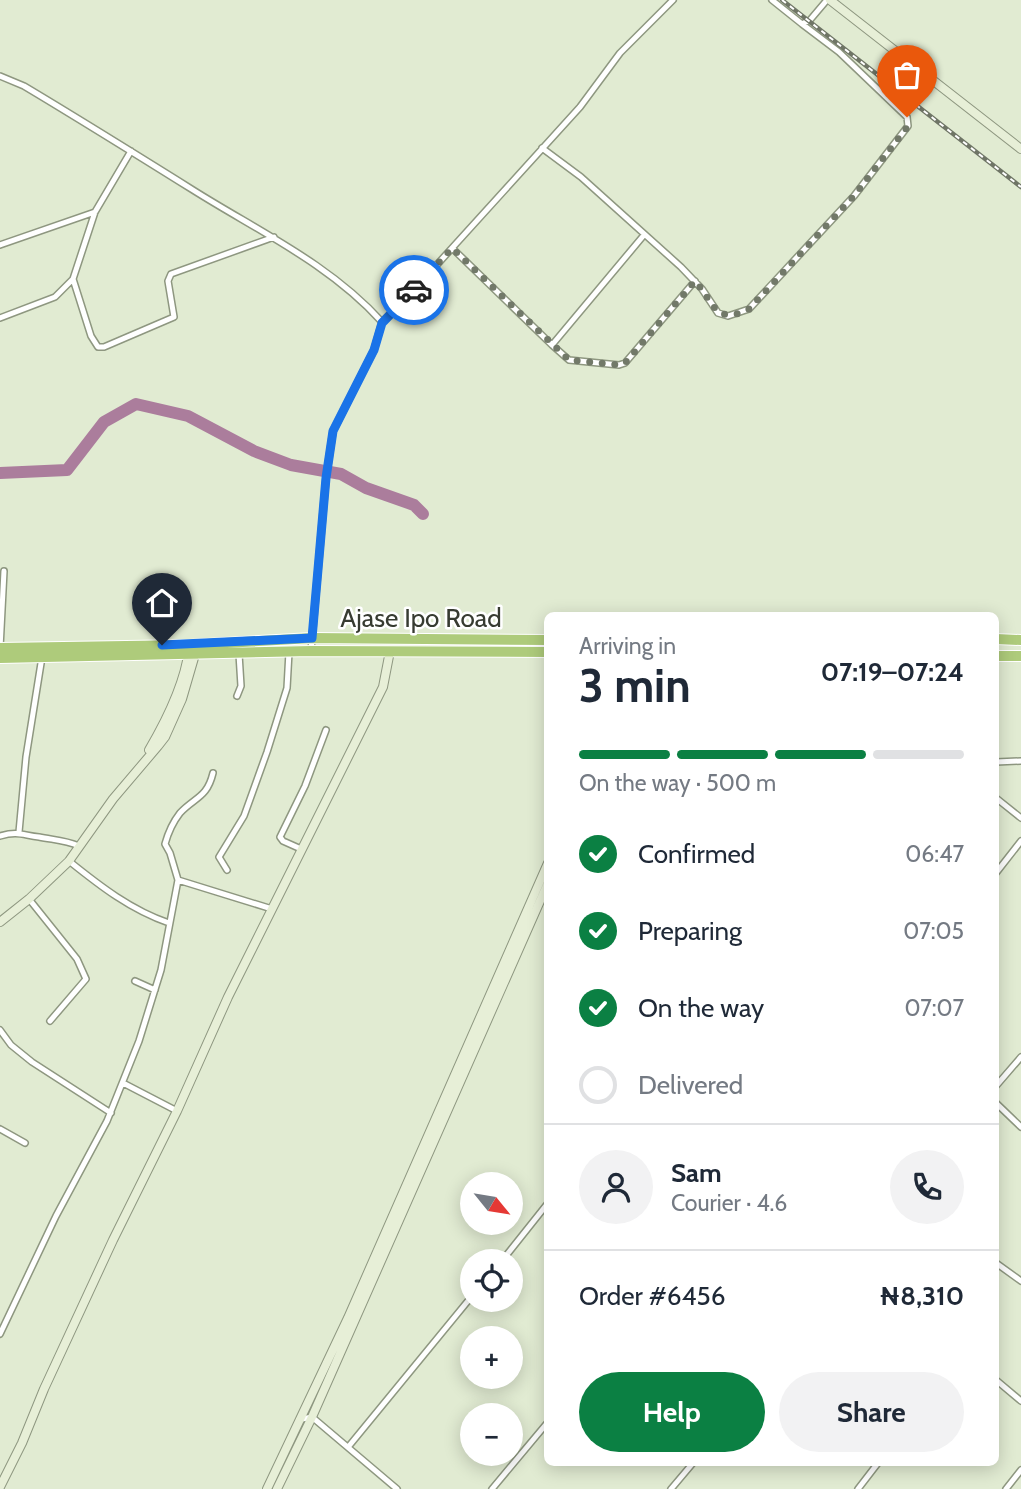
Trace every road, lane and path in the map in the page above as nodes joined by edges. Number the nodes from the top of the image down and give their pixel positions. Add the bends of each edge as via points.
1 (673, 0) edge
2 (772, 0) edge
3 (828, 0) edge
4 (802, 24) junction
5 (0, 76) edge
6 (542, 148) junction
7 (1021, 149) edge
8 (131, 151) junction
9 (96, 212) junction
10 (644, 235) junction
11 (274, 237) junction
12 (0, 244) edge
13 (452, 248) junction
14 (73, 279) junction
15 (695, 281) junction
16 (0, 318) edge
17 (382, 323) junction
18 (552, 345) junction
19 (4, 571) dead end
20 (312, 638) junction
21 (999, 639) edge
22 (544, 640) edge
23 (1021, 640) edge
24 (0, 648) edge
25 (192, 650) junction
26 (390, 651) junction
27 (289, 652) junction
28 (311, 652) junction
29 (544, 652) edge
30 (239, 654) junction
31 (999, 656) edge
32 (1021, 656) edge
33 (42, 657) junction
34 (0, 658) edge
35 (237, 696) dead end
36 (326, 730) dead end
37 (1021, 761) edge
38 (999, 762) edge
39 (213, 773) dead end
40 (999, 800) edge
41 (1021, 818) edge
42 (19, 832) junction
43 (0, 836) edge
44 (1021, 841) edge
45 (79, 846) junction
46 (301, 849) junction
47 (69, 861) junction
48 (999, 869) edge
49 (227, 870) dead end
50 (544, 872) edge
51 (178, 880) junction
52 (544, 892) edge
53 (29, 900) junction
54 (272, 909) junction
55 (0, 922) edge
56 (169, 923) junction
57 (135, 981) dead end
58 (155, 990) junction
59 (50, 1021) dead end
60 (0, 1030) edge
61 (1021, 1057) edge
62 (123, 1083) junction
63 (999, 1083) edge
64 (999, 1106) edge
65 (177, 1111) junction
66 (111, 1112) junction
67 (1021, 1127) edge
68 (0, 1129) edge
69 (25, 1143) dead end
70 (544, 1208) edge
71 (511, 1249) edge
72 (999, 1265) edge
73 (1021, 1281) edge
74 (460, 1311) edge
75 (0, 1334) edge
76 (999, 1383) edge
77 (1021, 1401) edge
78 (313, 1416) junction
79 (302, 1419) junction
80 (544, 1427) edge
81 (349, 1446) junction
82 (690, 1466) edge
83 (876, 1466) edge
84 (1021, 1470) edge
85 (0, 1487) edge
86 (267, 1489) edge
87 (277, 1489) edge
88 (397, 1489) edge
89 (492, 1489) edge
90 (671, 1489) edge
91 (858, 1489) edge
92 (1006, 1489) edge

1 - 6 street via 620,53
2 - 4 street
3 - 4 street
3 - 7 street
4 - 15 street via 839,52 907,117 908,126 854,196 749,309 727,316 718,313
5 - 8 street
6 - 10 street
6 - 13 street
8 - 9 street
8 - 11 street
9 - 12 street
9 - 14 street
10 - 15 street
10 - 18 street
11 - 14 street via 171,274 174,317 104,347 98,347 91,336
11 - 17 street via 331,277
13 - 17 street
13 - 18 street
14 - 16 street via 55,298
15 - 18 street via 625,363 569,360
17 - 20 street via 374,350 333,431
19 - 24 street
20 - 22 highway, Ajase Ipo Road
20 - 25 highway, Ajase Ipo Road
20 - 28 street
21 - 23 highway
24 - 25 highway, Ajase Ipo Road
25 - 30 highway, Ajase Ipo Road
25 - 33 highway, Ajase Ipo Road
25 - 45 street via 167,715 134,777
26 - 28 highway, Ajase Ipo Road
26 - 29 highway, Ajase Ipo Road
26 - 46 street via 383,687
27 - 28 highway, Ajase Ipo Road
27 - 30 highway, Ajase Ipo Road
27 - 49 street via 287,688 267,752 244,816 219,857
30 - 35 street via 241,686
31 - 32 highway
33 - 34 highway, Ajase Ipo Road
33 - 42 street
36 - 46 street via 280,837
37 - 38 street
39 - 51 street via 203,794 179,814 167,836 165,845
40 - 41 street
42 - 43 street
42 - 45 street
44 - 48 street
45 - 47 street
46 - 54 street
47 - 53 street
47 - 56 street via 107,891
50 - 79 street
51 - 54 street
51 - 56 street
52 - 78 street
53 - 55 street
53 - 59 street via 77,959 86,979
54 - 65 street
56 - 58 street
57 - 58 street
58 - 62 street
60 - 66 street via 32,1062
61 - 63 street
62 - 65 street
62 - 66 street
64 - 67 street
65 - 85 street
66 - 75 street
68 - 69 street
70 - 71 street
72 - 73 street
74 - 81 street
76 - 77 street
78 - 79 street
78 - 81 street
78 - 87 street
79 - 86 street
80 - 89 street
81 - 88 street
82 - 90 street
83 - 91 street
84 - 92 street

